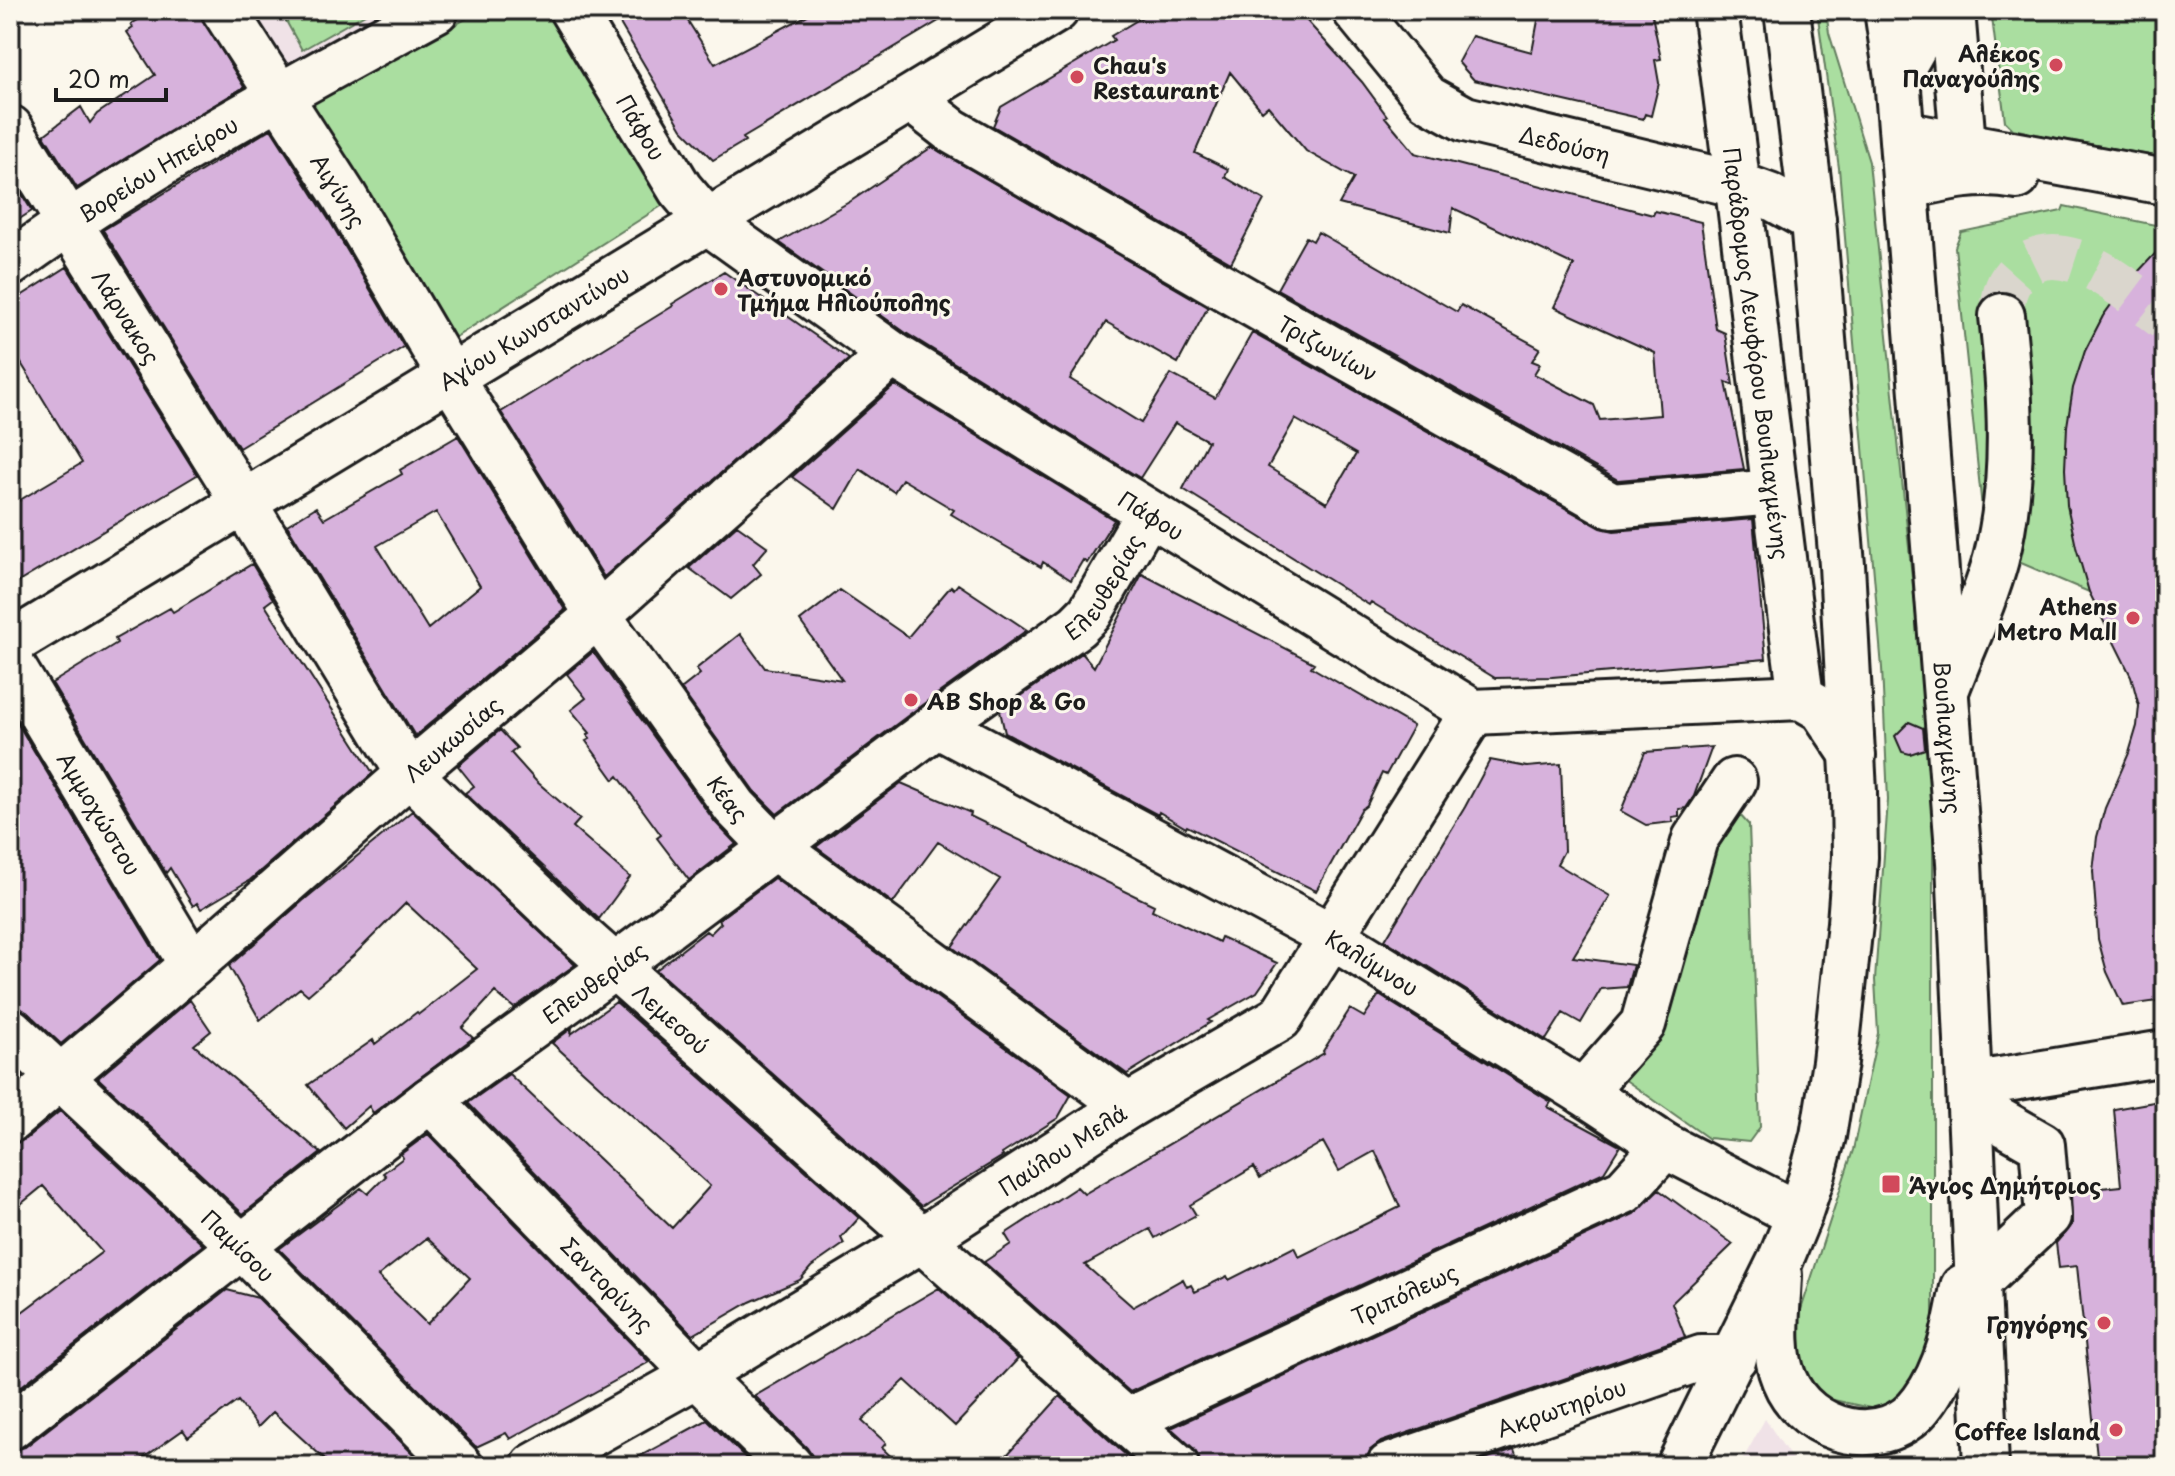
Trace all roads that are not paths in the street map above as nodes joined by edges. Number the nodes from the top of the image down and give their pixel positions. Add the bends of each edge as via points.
1 (224, 10) edge
2 (436, 10) edge
3 (572, 10) edge
4 (1056, 10) edge
5 (1355, 10) edge
6 (1715, 10) edge
7 (1787, 10) edge
8 (1887, 10) edge
9 (1935, 10) edge
10 (1952, 10) edge
11 (1897, 77) junction
12 (278, 96) junction
13 (911, 99) junction
14 (10, 128) edge
15 (1902, 134) junction
16 (1963, 144) junction
17 (2165, 182) edge
18 (1739, 185) junction
19 (1906, 187) junction
20 (2165, 208) edge
21 (1813, 220) junction
22 (68, 222) junction
23 (708, 222) junction
24 (10, 264) edge
25 (2002, 316) tunnel mouth
26 (892, 354) junction
27 (450, 376) junction
28 (1774, 492) junction
29 (244, 503) junction
30 (1148, 513) junction
31 (598, 615) junction
32 (10, 644) edge
33 (10, 662) edge
34 (1946, 691) junction
35 (1801, 697) junction
36 (1473, 712) junction
37 (937, 725) junction
38 (1853, 755) junction
39 (409, 774) junction
40 (1734, 781) dead end
41 (774, 847) junction
42 (1331, 936) junction
43 (192, 965) junction
44 (614, 967) junction
45 (10, 1030) edge
46 (2165, 1053) edge
47 (61, 1076) junction
48 (1583, 1092) junction
49 (1970, 1095) junction
50 (430, 1100) junction
51 (1128, 1106) junction
52 (10, 1120) edge
53 (1665, 1146) junction
54 (1799, 1215) junction
55 (1976, 1216) junction
56 (921, 1240) junction
57 (242, 1247) junction
58 (1780, 1261) junction
59 (1978, 1282) junction
60 (1734, 1358) junction
61 (697, 1375) junction
62 (1126, 1421) junction
63 (10, 1427) edge
64 (460, 1466) edge
65 (534, 1466) edge
66 (790, 1466) edge
67 (1176, 1466) edge
68 (1389, 1466) edge
69 (1679, 1466) edge
70 (1986, 1466) edge

1 - 12 street, Αιγίνης
2 - 12 street, Βορείου Ηπείρου
3 - 23 street, Πάφου via 680,189
4 - 13 street, Αγίου Κωνσταντίνου
5 - 18 street, Δεδούση via 1427,98 1465,119
6 - 18 street, Παράδρομος Λεωφόρου Βουλιαγμένης
7 - 21 street
8 - 11 street, Βουλιαγμένης
9 - 11 street
10 - 16 street
11 - 15 street, Βουλιαγμένης
12 - 22 street, Βορείου Ηπείρου
12 - 27 street, Αιγίνης
13 - 23 street, Αγίου Κωνσταντίνου
13 - 28 street, Τριζωνίων via 965,139 1612,506
14 - 22 street, Λάρνακος
15 - 16 street
15 - 19 street, Βουλιαγμένης
16 - 17 street
18 - 21 street, Δεδούση
18 - 28 street, Παράδρομος Λεωφόρου Βουλιαγμένης
19 - 20 street via 1997,173
19 - 34 street, Βουλιαγμένης
21 - 38 street
22 - 24 street, Βορείου Ηπείρου
22 - 29 street, Λάρνακος
23 - 26 street, Πάφου
23 - 27 street, Αγίου Κωνσταντίνου
25 - 34 street via 2011,432 2006,510 1995,562
26 - 30 street, Πάφου
26 - 31 street, Λευκωσίας
27 - 29 street, Αγίου Κωνσταντίνου
27 - 31 street, Κέας
28 - 35 street, Παράδρομος Λεωφόρου Βουλιαγμένης
29 - 32 street, Αγίου Κωνσταντίνου
29 - 39 street, Λεμεσού
30 - 36 street, Πάφου
30 - 37 street, Ελευθερίας via 1090,613
31 - 39 street, Λευκωσίας
31 - 41 street, Κέας via 735,807
33 - 43 street, Αμμοχώστου
34 - 49 street, Βουλιαγμένης
35 - 36 street
35 - 38 street via 1822,709
36 - 42 street, Παύλου Μελά
37 - 41 street, Ελευθερίας
37 - 42 street, Καλύμνου
38 - 54 street via 1855,857 1843,1002 1823,1136
39 - 43 street, Λευκωσίας
39 - 44 street, Λεμεσού
40 - 48 street via 1695,839 1643,1024
41 - 44 street, Ελευθερίας
41 - 51 street, Κέας
42 - 48 street, Καλύμνου
42 - 51 street, Παύλου Μελά via 1280,1018
43 - 47 street, Λευκωσίας
44 - 50 street, Ελευθερίας
44 - 56 street, Λεμεσού
45 - 47 street, Παμίσου
46 - 49 street
47 - 52 street, Λευκωσίας
47 - 57 street, Παμίσου
48 - 53 street, Καλύμνου
49 - 55 street, Βουλιαγμένης
49 - 59 street via 2042,1145 2048,1216
50 - 57 street, Ελευθερίας
50 - 61 street, Σαντορίνης
51 - 56 street, Παύλου Μελά
53 - 54 street, Καλύμνου
53 - 62 street, Τριπόλεως via 1624,1191
54 - 58 street
55 - 58 street via 1958,1319 1935,1384 1922,1405 1881,1430 1856,1433 1832,1428 1794,1399 1778,1353
55 - 59 street, Βουλιαγμένης
56 - 61 street, Παύλου Μελά
56 - 62 street, Λεμεσού
57 - 63 street, Ελευθερίας
57 - 64 street, Παμίσου
58 - 60 street
59 - 70 street, Βουλιαγμένης
60 - 68 street, Ακρωτηρίου via 1701,1358
60 - 69 street
61 - 65 street, Παύλου Μελά
61 - 66 street, Σαντορίνης
62 - 67 street, Λεμεσού

